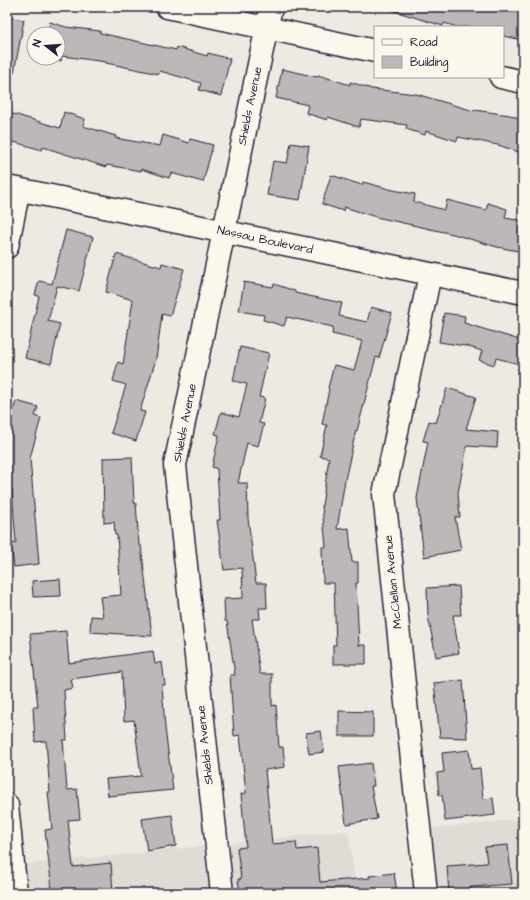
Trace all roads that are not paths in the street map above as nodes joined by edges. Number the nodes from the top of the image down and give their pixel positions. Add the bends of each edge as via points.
1 (167, 7) edge
2 (269, 17) edge
3 (374, 50) edge
4 (504, 78) edge
5 (523, 82) edge
6 (13, 188) edge
7 (224, 232) junction
8 (7, 247) edge
9 (430, 274) junction
10 (523, 294) edge
11 (7, 805) edge
12 (16, 893) edge
13 (222, 893) edge
14 (426, 893) edge

1 - 2 street
2 - 3 street
2 - 7 street, Shields Avenue
4 - 5 street
6 - 7 street, Nassau Boulevard
6 - 8 street
7 - 9 street, Nassau Boulevard
7 - 13 street, Shields Avenue via 175,465
9 - 10 street, Nassau Boulevard
9 - 14 street, McClellan Avenue via 384,494
11 - 12 street

